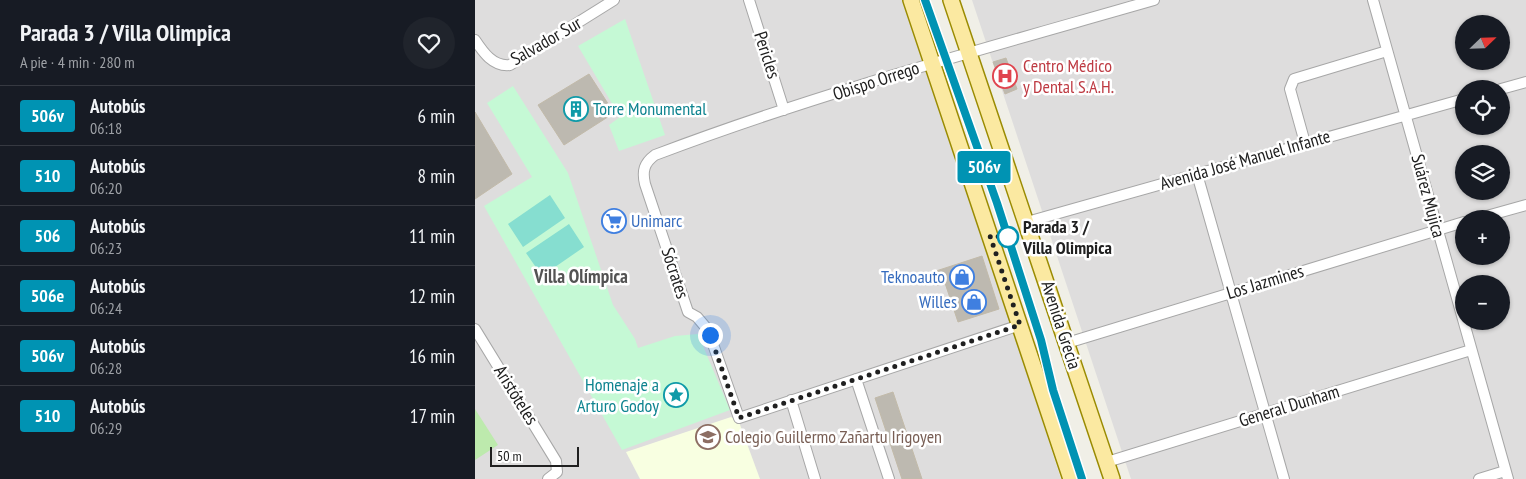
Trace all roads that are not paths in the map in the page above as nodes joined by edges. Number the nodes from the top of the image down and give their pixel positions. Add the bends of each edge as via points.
1 (614, 0) edge
2 (749, 0) edge
3 (911, 0) edge
4 (951, 0) edge
5 (1154, 0) edge
6 (1373, 0) edge
7 (475, 40) edge
8 (969, 52) junction
9 (1387, 52) junction
10 (933, 63) junction
11 (1526, 82) edge
12 (1510, 86) edge
13 (1455, 102) edge
14 (785, 110) junction
15 (1406, 116) junction
16 (1305, 143) junction
17 (659, 154) joint
18 (1197, 174) junction
19 (1526, 205) edge
20 (1508, 210) edge
21 (1027, 222) junction
22 (1455, 225) edge
23 (1437, 230) junction
24 (1231, 293) junction
25 (1020, 325) junction
26 (475, 329) edge
27 (1067, 343) junction
28 (1471, 350) junction
29 (856, 379) junction
30 (791, 400) junction
31 (1266, 414) junction
32 (1107, 462) junction
33 (1507, 475) edge
34 (548, 479) edge
35 (815, 479) edge
36 (889, 479) edge
37 (1071, 479) edge
38 (1113, 479) edge
39 (1285, 479) edge
40 (1479, 479) edge

1 - 7 street, Salvador Sur via 515,62 504,65 489,58
2 - 14 street, Pericles
3 - 10 main road
4 - 8 main road, Avenida Grecia
5 - 8 street, Obispo Orrego
6 - 9 street, Suárez Mujica
8 - 10 street, Obispo Orrego
8 - 21 main road, Avenida Grecia
9 - 15 street, Suárez Mujica
9 - 16 street via 1294,79 1290,89
10 - 14 street, Obispo Orrego
10 - 25 main road
11 - 12 street
13 - 15 street, Avenida José Manuel Infante
14 - 17 street, Obispo Orrego
15 - 16 street, Avenida José Manuel Infante
15 - 23 street, Suárez Mujica
16 - 18 street, Avenida José Manuel Infante
17 - 30 street, Sócrates via 647,162 643,176 688,312 708,330 739,418
18 - 21 street, Avenida José Manuel Infante
18 - 24 street
19 - 20 street
21 - 27 main road, Avenida Grecia
22 - 23 street, Los Jazmines
23 - 24 street, Los Jazmines
23 - 28 street, Suárez Mujica
24 - 27 street, Los Jazmines
24 - 31 street
25 - 29 street
25 - 37 main road
26 - 34 street, Aristóteles via 556,461 557,472
27 - 32 main road, Avenida Grecia
28 - 31 street, General Dunham
28 - 33 street, Suárez Mujica
29 - 30 street
29 - 36 street
30 - 35 street
31 - 32 street, General Dunham
31 - 39 street
32 - 38 main road, Avenida Grecia
33 - 40 street

